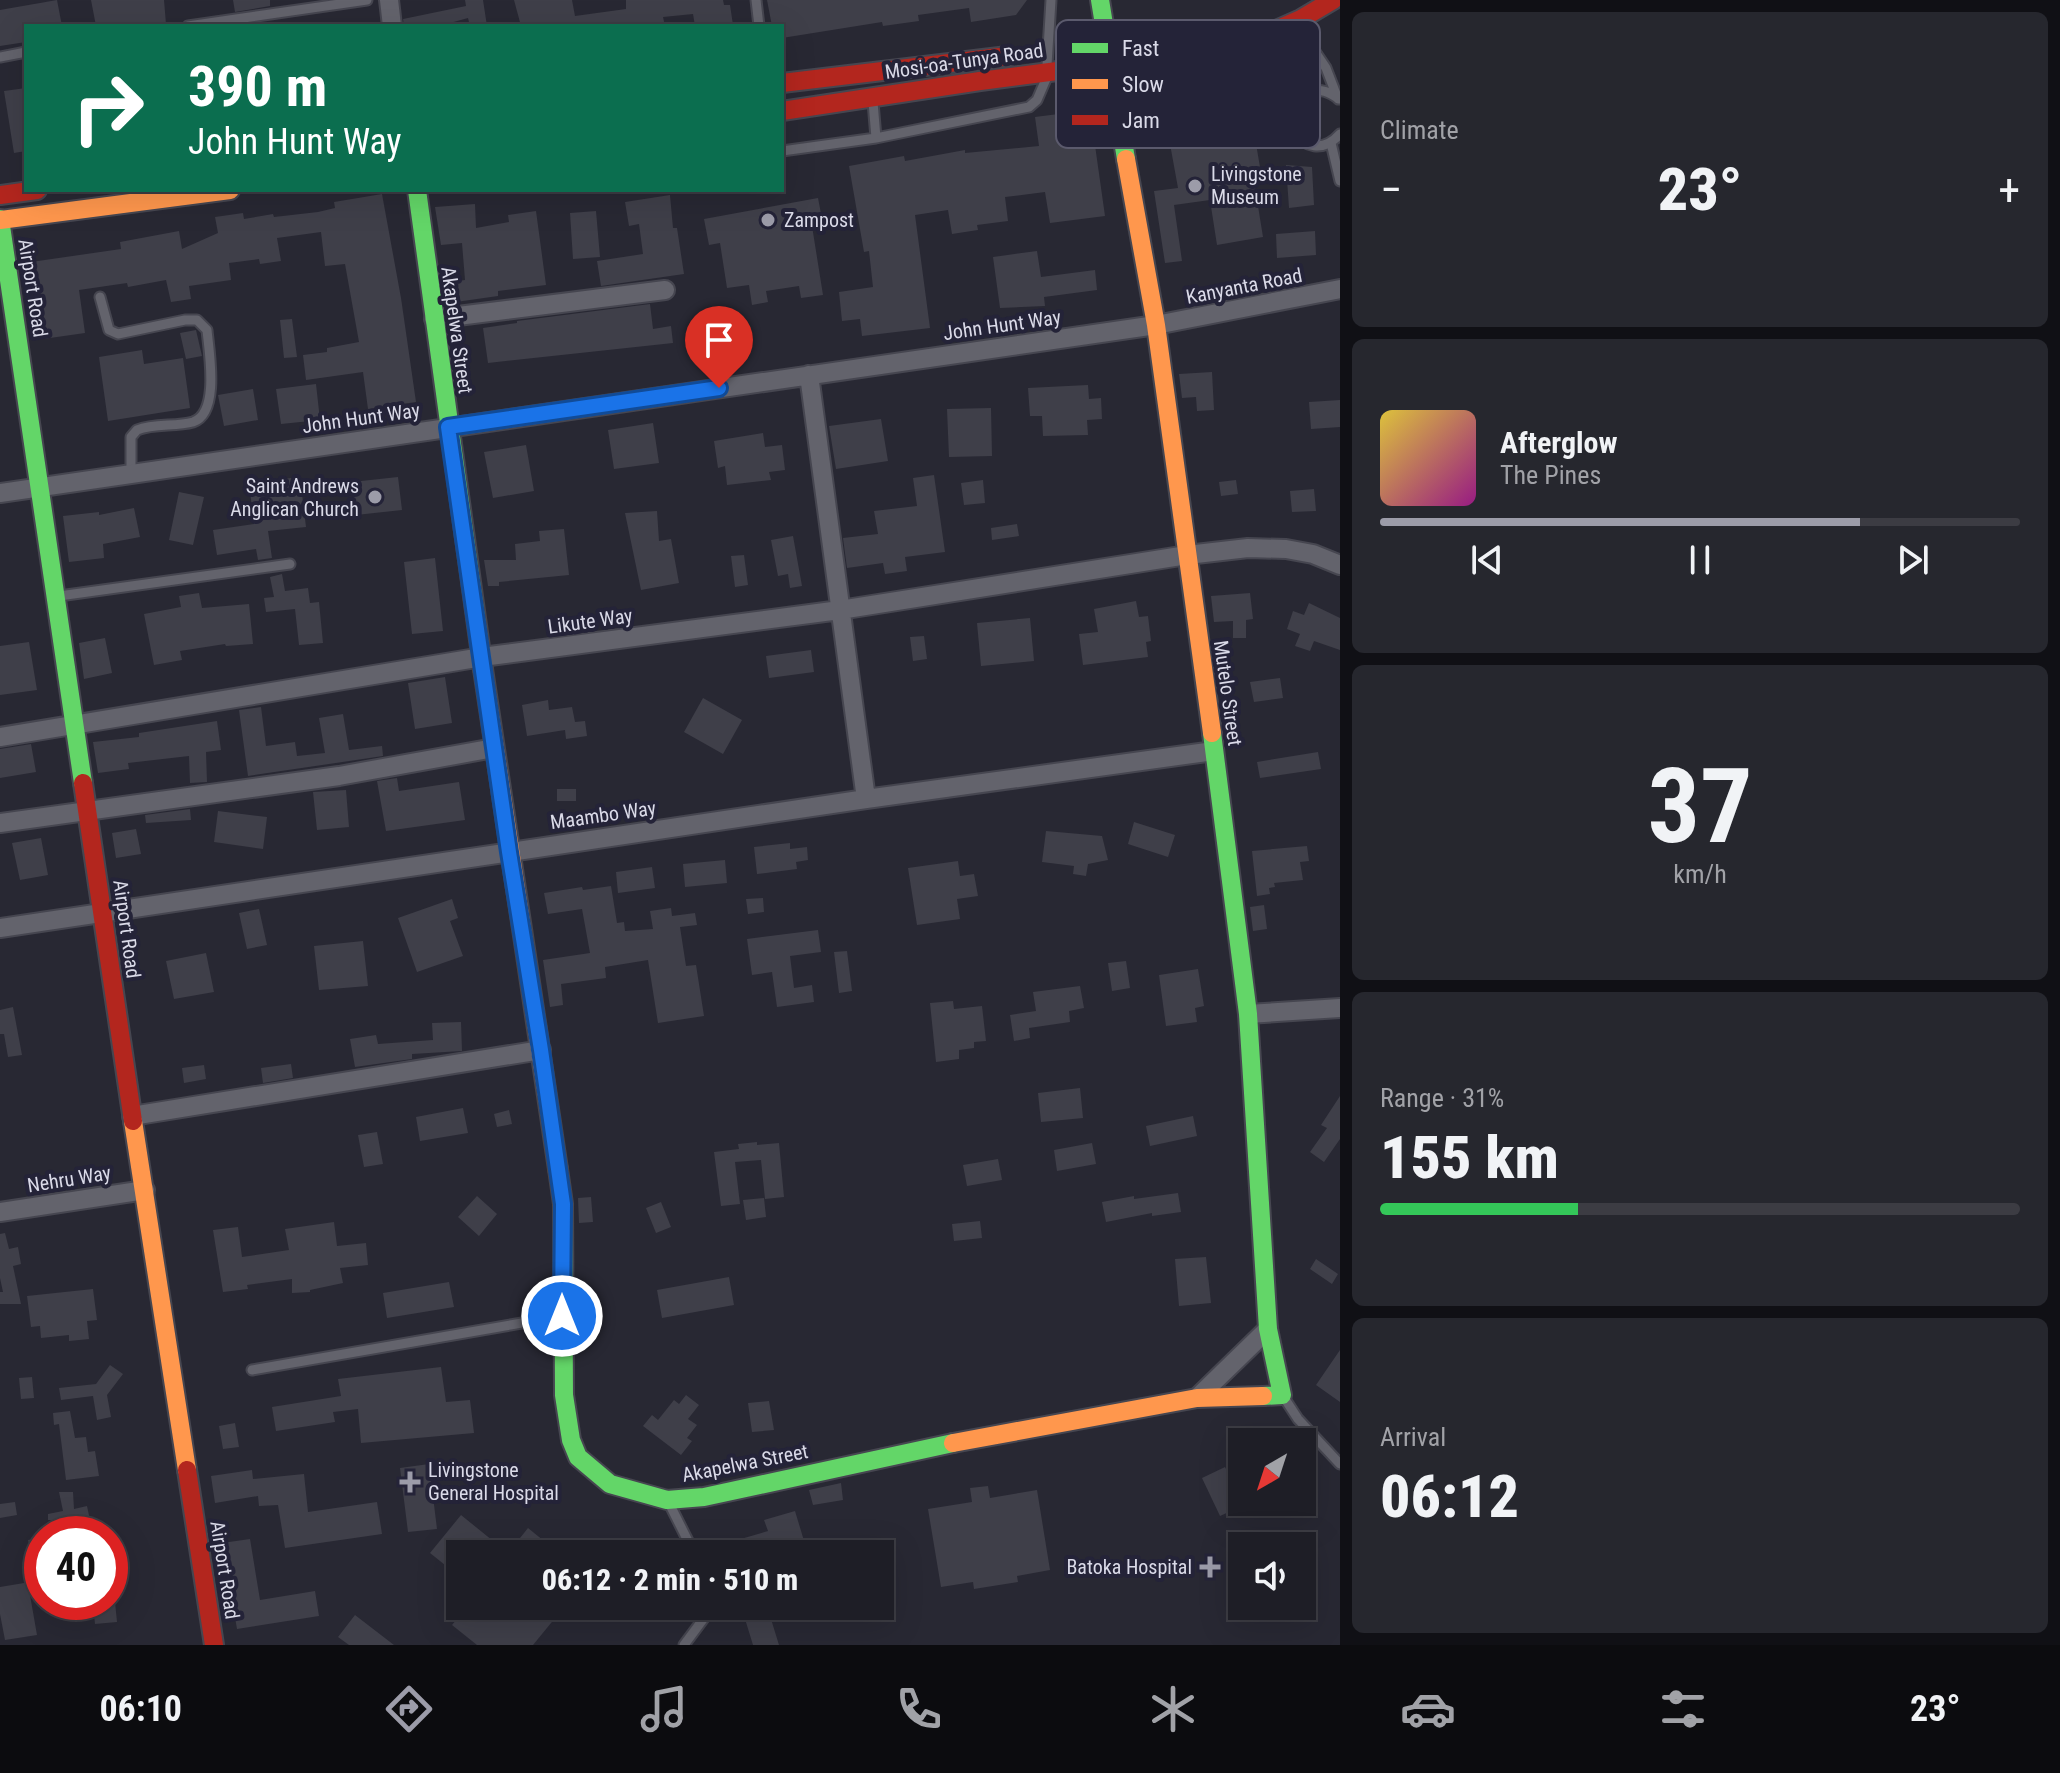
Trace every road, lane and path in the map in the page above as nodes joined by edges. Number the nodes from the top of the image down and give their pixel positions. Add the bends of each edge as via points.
1 (367, 0) edge
2 (389, 0) edge
3 (756, 0) edge
4 (1051, 0) edge
5 (1100, 0) edge
6 (1333, 0) edge
7 (1100, 20) edge
8 (1298, 20) edge
9 (202, 24) edge
10 (392, 24) edge
11 (759, 24) edge
12 (1053, 51) junction
13 (24, 52) edge
14 (0, 57) edge
15 (1320, 59) edge
16 (1056, 69) edge
17 (1047, 72) junction
18 (784, 83) edge
19 (1320, 91) edge
20 (873, 96) junction
21 (1339, 101) edge
22 (784, 111) edge
23 (1340, 134) edge
24 (876, 138) junction
25 (1331, 143) junction
26 (1320, 144) edge
27 (1120, 148) edge
28 (784, 151) edge
29 (1340, 181) edge
30 (24, 192) edge
31 (214, 192) edge
32 (417, 192) edge
33 (0, 195) edge
34 (0, 219) edge
35 (1340, 289) edge
36 (665, 290) dead end
37 (100, 297) dead end
38 (434, 319) junction
39 (1156, 325) junction
40 (809, 375) junction
41 (448, 427) junction
42 (131, 474) junction
43 (40, 487) junction
44 (0, 493) edge
45 (1187, 555) junction
46 (290, 564) dead end
47 (1340, 565) edge
48 (56, 597) junction
49 (840, 610) junction
50 (482, 657) junction
51 (74, 726) junction
52 (0, 737) edge
53 (494, 748) junction
54 (1214, 751) junction
55 (866, 799) junction
56 (87, 810) junction
57 (0, 823) edge
58 (509, 852) junction
59 (103, 913) junction
60 (0, 928) edge
61 (1340, 1008) edge
62 (1248, 1014) junction
63 (541, 1050) junction
64 (132, 1116) junction
65 (145, 1190) junction
66 (0, 1212) edge
67 (562, 1316) junction
68 (1268, 1329) junction
69 (252, 1370) dead end
70 (1282, 1395) junction
71 (1197, 1398) junction
72 (1340, 1464) edge
73 (667, 1500) junction
74 (687, 1540) edge
75 (703, 1620) edge
76 (214, 1645) edge
77 (684, 1645) edge

1 - 9 lane
2 - 10 street
3 - 11 lane
4 - 12 lane
5 - 7 main road, Mutelo Street
6 - 8 main road, Mosi-oa-Tunya Road
12 - 17 lane
12 - 18 main road, Mosi-oa-Tunya Road
13 - 14 lane
15 - 21 lane
16 - 17 main road, Mosi-oa-Tunya Road
17 - 20 main road, Mosi-oa-Tunya Road
17 - 24 lane via 1044,88 1029,107
19 - 21 lane
20 - 22 main road, Mosi-oa-Tunya Road
20 - 24 lane
23 - 25 lane
24 - 28 lane
25 - 26 lane
25 - 29 lane
27 - 39 main road, Mutelo Street
30 - 33 main road
31 - 34 main road
32 - 38 main road, Akapelwa Street
34 - 43 main road, Airport Road
35 - 39 street, Kanyanta Road
36 - 38 street
37 - 42 lane via 109,330 118,334 185,320 197,320 207,330 210,403 192,422 137,430 131,437
38 - 41 main road, Akapelwa Street
39 - 40 street, John Hunt Way
39 - 45 main road, Mutelo Street
40 - 41 street, John Hunt Way
40 - 49 street
41 - 42 street, John Hunt Way
41 - 50 main road, Akapelwa Street
42 - 43 street, John Hunt Way
43 - 44 street, John Hunt Way
43 - 48 main road, Airport Road
45 - 47 street, Likute Way via 1286,549
45 - 49 street, Likute Way
45 - 54 main road, Mutelo Street
46 - 48 lane
48 - 51 main road, Airport Road
49 - 50 street, Likute Way
49 - 55 street
50 - 51 street, Likute Way
50 - 53 main road, Akapelwa Street
51 - 52 street, Likute Way
51 - 56 main road, Airport Road
53 - 56 street via 339,776
53 - 58 main road, Akapelwa Street
54 - 55 street, Maambo Way
54 - 62 main road, Mutelo Street
55 - 58 street, Maambo Way
56 - 57 street
56 - 59 main road, Airport Road
58 - 59 street, Maambo Way
58 - 63 main road, Akapelwa Street
59 - 60 street, Maambo Way
59 - 64 main road, Airport Road
61 - 62 street
62 - 68 main road, Mutelo Street
63 - 64 street
63 - 67 main road, Akapelwa Street via 563,1204
64 - 65 main road, Airport Road
65 - 66 street, Nehru Way
65 - 76 main road, Airport Road
67 - 69 lane
67 - 73 main road, Akapelwa Street via 564,1395 578,1457 610,1484
68 - 70 main road, Mutelo Street
68 - 71 street
70 - 71 main road, Akapelwa Street
70 - 72 lane
71 - 73 main road, Akapelwa Street via 898,1453 704,1497
73 - 74 lane
75 - 77 lane

